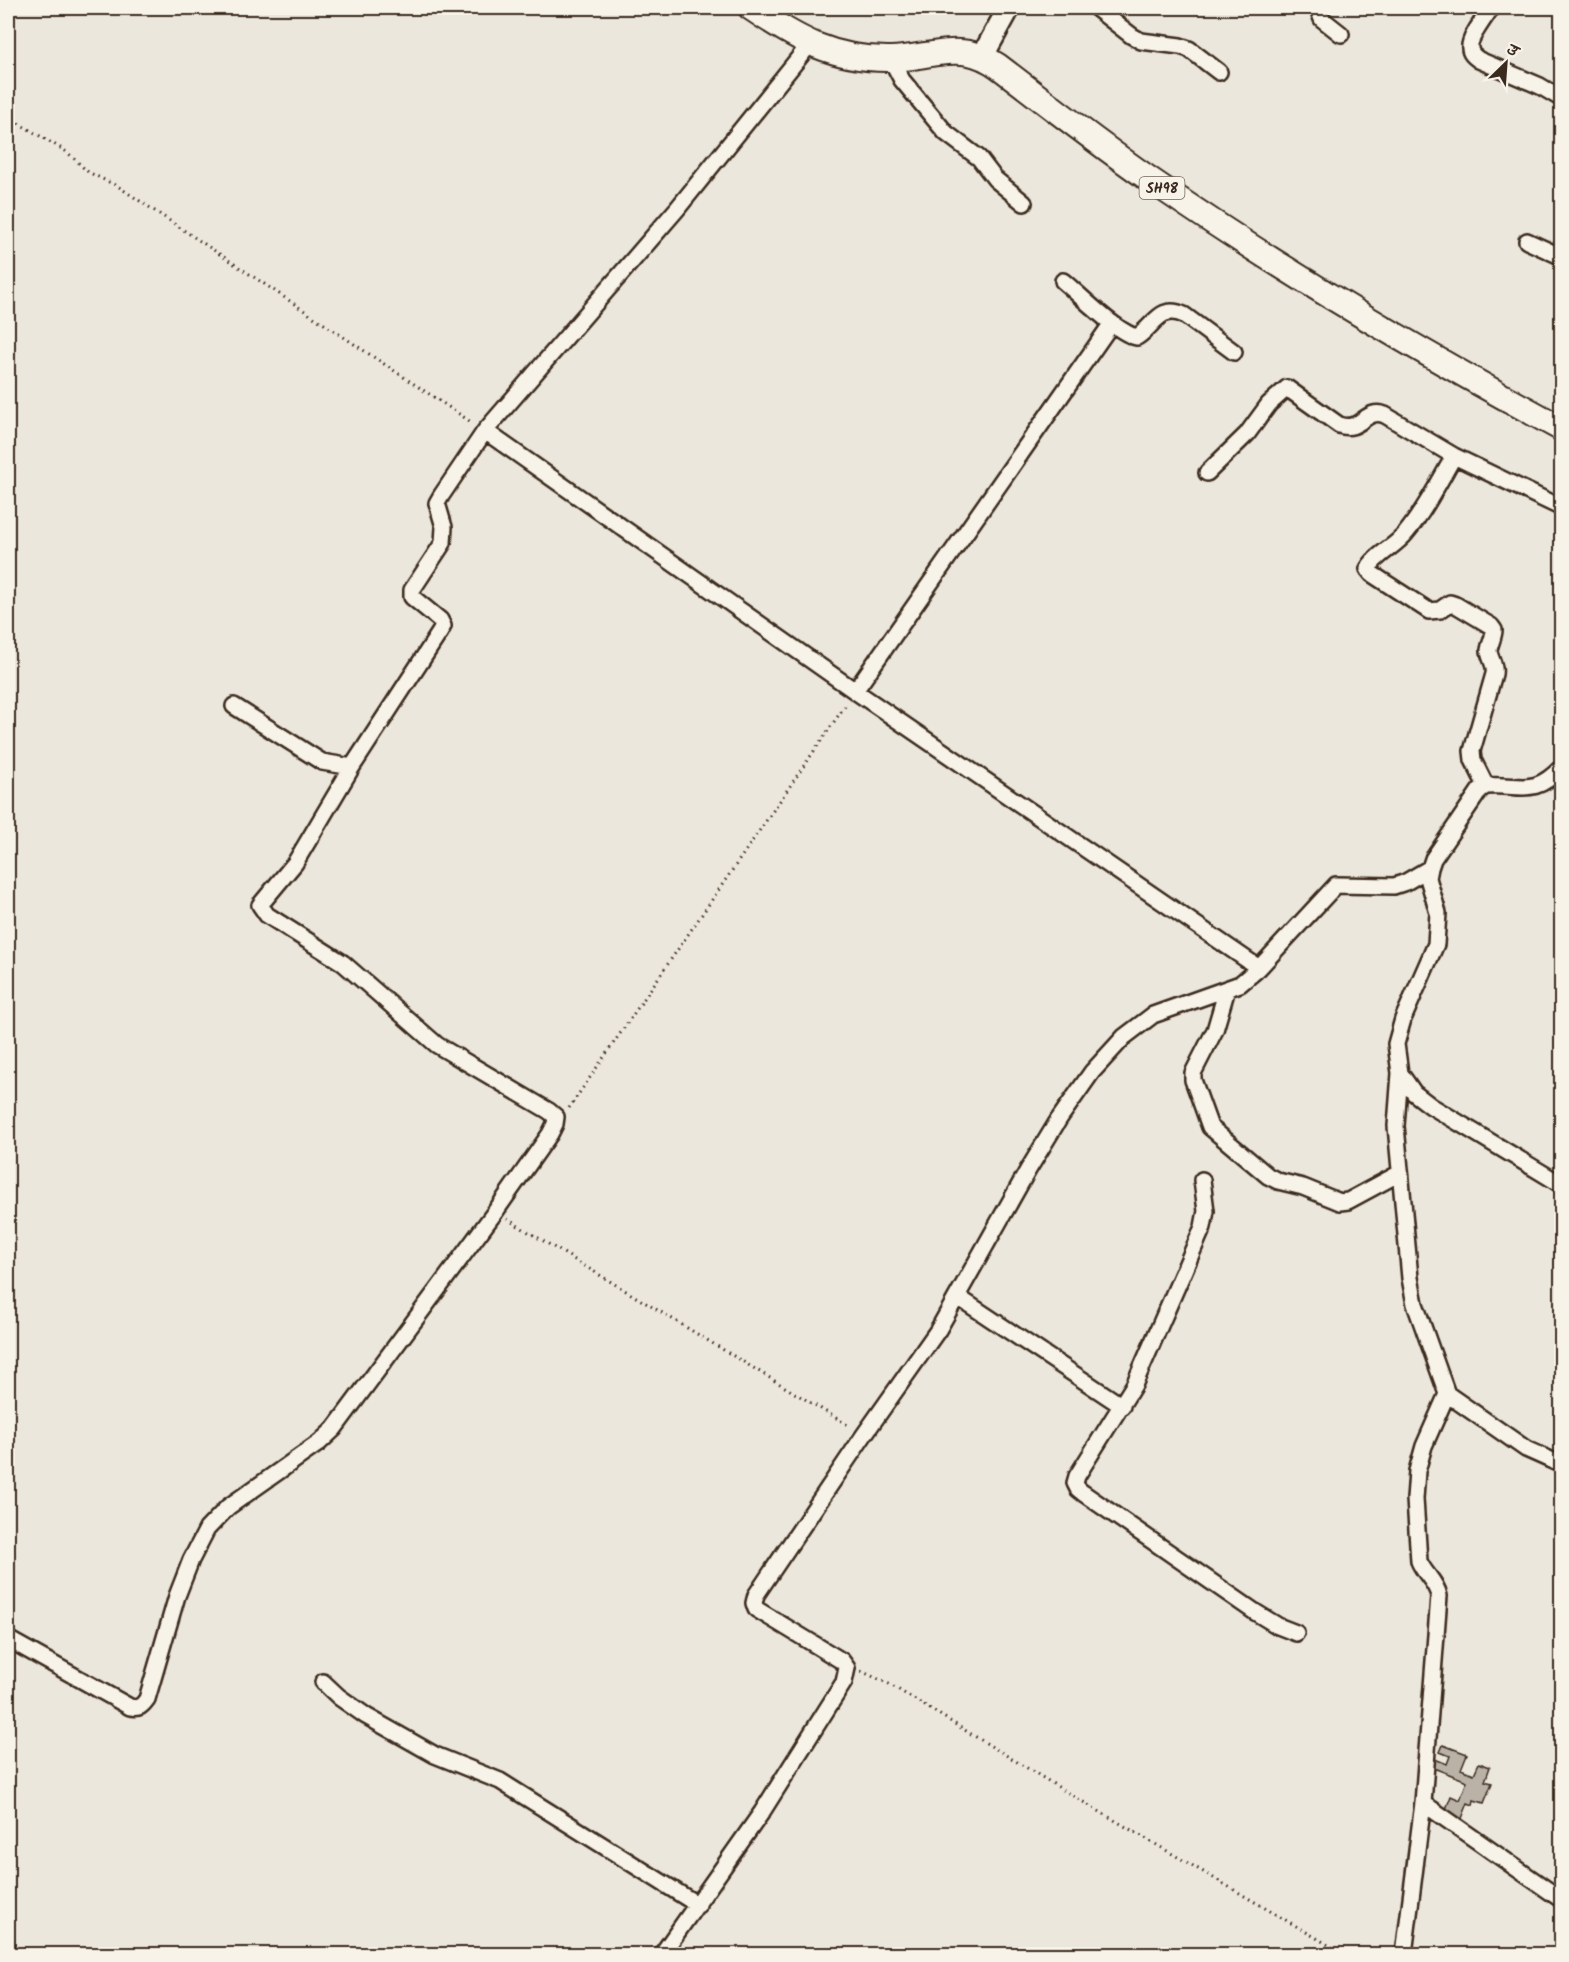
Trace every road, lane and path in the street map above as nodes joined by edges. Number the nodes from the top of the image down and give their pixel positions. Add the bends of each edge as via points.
1 (751, 8) edge
2 (1009, 8) edge
3 (1099, 8) edge
4 (1322, 8) edge
5 (1491, 8) edge
6 (1341, 34) dead end
7 (810, 44) junction
8 (982, 57) junction
9 (891, 59) junction
10 (1219, 72) dead end
11 (1562, 99) edge
12 (8, 117) edge
13 (1024, 203) dead end
14 (1527, 240) dead end
15 (1562, 256) edge
16 (1063, 281) dead end
17 (1112, 323) junction
18 (1234, 352) dead end
19 (1562, 429) edge
20 (485, 431) junction
21 (1454, 456) junction
22 (1207, 473) dead end
23 (1562, 508) edge
24 (855, 691) junction
25 (234, 706) dead end
26 (352, 767) junction
27 (1562, 767) edge
28 (1486, 786) junction
29 (1430, 868) junction
30 (1259, 968) junction
31 (1227, 989) junction
32 (1400, 1073) junction
33 (556, 1117) junction
34 (1400, 1173) junction
35 (1202, 1180) dead end
36 (1562, 1185) edge
37 (495, 1212) junction
38 (958, 1297) junction
39 (1447, 1394) junction
40 (1122, 1406) junction
41 (864, 1435) junction
42 (1562, 1465) edge
43 (1296, 1633) dead end
44 (8, 1639) edge
45 (847, 1668) junction
46 (323, 1682) dead end
47 (1423, 1803) junction
48 (1562, 1900) edge
49 (698, 1905) junction
50 (662, 1954) edge
51 (1344, 1954) edge
52 (1404, 1954) edge

1 - 7 main road, SH98
2 - 8 street
3 - 10 street via 1141,41 1189,49
4 - 6 street via 1322,19
5 - 11 street via 1471,41 1472,54
7 - 9 main road, SH98 via 852,57
7 - 20 street via 677,209
8 - 9 main road, SH98 via 953,52
8 - 19 main road, SH98 via 1157,185 1253,247 1457,372
9 - 13 street via 902,81 946,133 979,158 995,179
12 - 20 path via 67,152 88,172 118,187
14 - 15 street
16 - 17 street
17 - 18 street via 1137,337 1164,313 1176,311
17 - 24 street
20 - 24 street
20 - 26 street via 437,503 445,535 443,543 412,590 412,597 443,626
21 - 22 street via 1378,412 1353,427 1339,425 1287,388
21 - 23 street
21 - 28 street via 1413,524 1368,569 1429,611 1450,603 1494,630 1489,648 1494,674 1472,752
24 - 30 street
24 - 33 path via 576,1097
25 - 26 street via 322,762
26 - 33 street via 295,862 260,904 262,909 343,963 437,1045
27 - 28 street via 1536,786
28 - 29 street
29 - 30 street via 1400,885 1336,885
29 - 32 street via 1428,878 1438,913 1438,933 1398,1035
30 - 31 street
31 - 34 street via 1215,1030 1193,1073 1210,1127 1268,1176 1333,1200 1348,1201
31 - 38 street via 1153,1015 1101,1061 1034,1160
32 - 34 street via 1395,1112
32 - 36 street via 1414,1093 1431,1106
33 - 37 street via 550,1134
34 - 39 street via 1412,1290
35 - 40 street via 1206,1211 1203,1227
37 - 41 path
37 - 44 street via 334,1429 228,1507 207,1529 179,1589 142,1706 130,1707
38 - 40 street
38 - 41 street
39 - 42 street via 1526,1449
39 - 47 street via 1420,1458 1416,1486 1419,1561 1439,1596
40 - 43 street via 1077,1476 1078,1489 1255,1612
41 - 45 street via 754,1603 763,1614 842,1661
45 - 49 street via 844,1682
45 - 51 path via 889,1684
46 - 49 street via 366,1716 435,1755 500,1781
47 - 48 street
47 - 52 street
49 - 50 street

